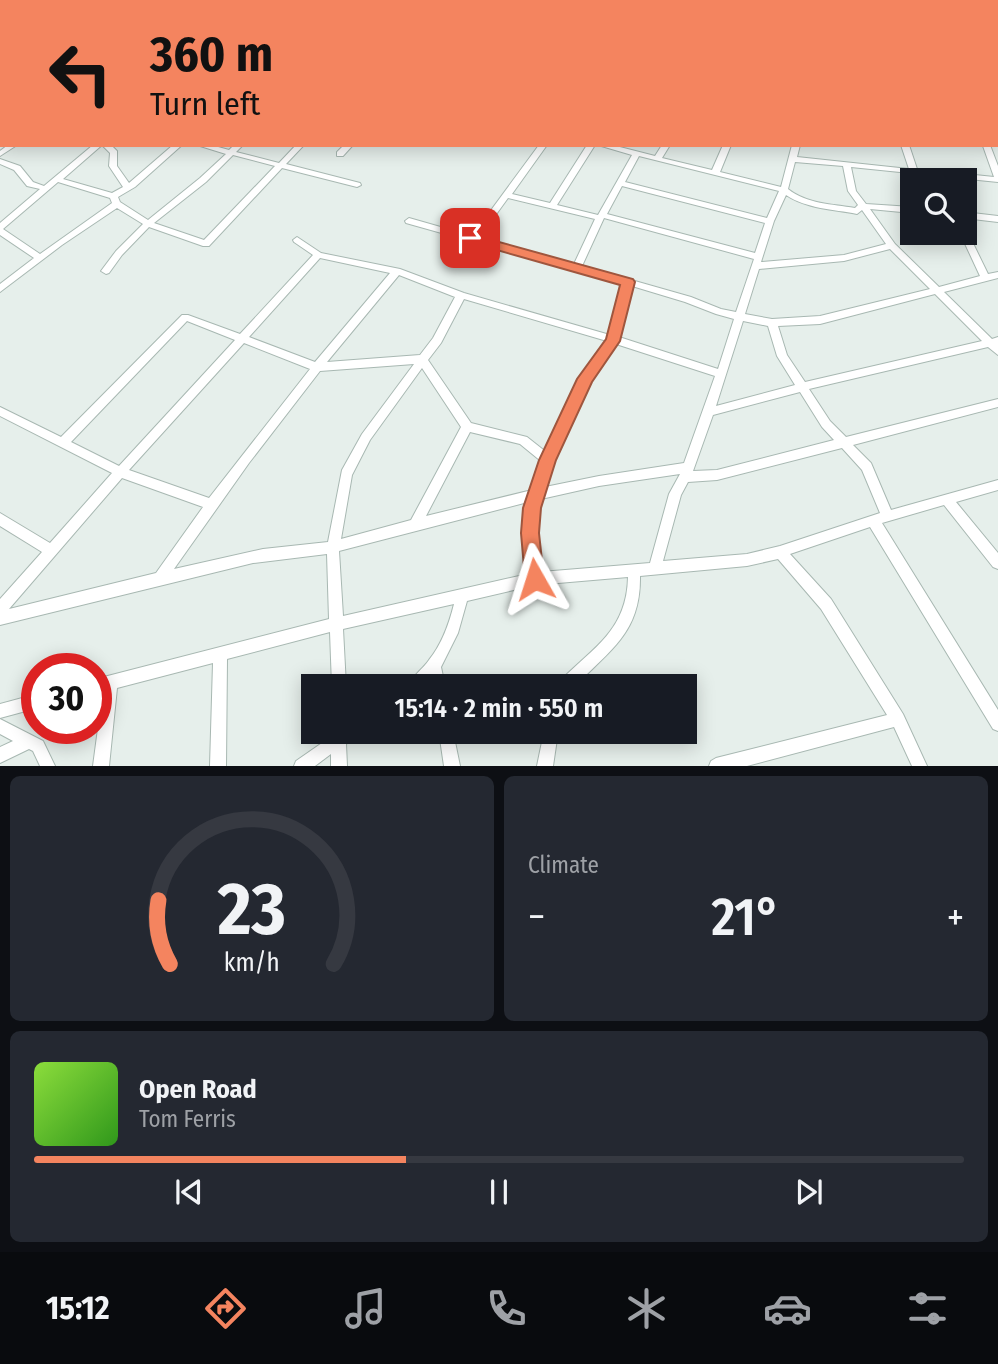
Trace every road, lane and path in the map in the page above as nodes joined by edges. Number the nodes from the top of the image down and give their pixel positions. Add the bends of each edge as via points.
1 (96, 147) edge
2 (108, 147) edge
3 (176, 147) edge
4 (208, 147) edge
5 (237, 147) edge
6 (298, 147) edge
7 (347, 147) edge
8 (542, 147) edge
9 (590, 147) edge
10 (612, 147) edge
11 (665, 147) edge
12 (726, 147) edge
13 (796, 147) edge
14 (906, 147) edge
15 (986, 147) edge
16 (231, 153) junction
17 (637, 153) junction
18 (340, 154) dead end
19 (658, 158) junction
20 (793, 159) junction
21 (0, 161) edge
22 (846, 165) junction
23 (281, 166) junction
24 (913, 168) edge
25 (900, 171) edge
26 (715, 173) junction
27 (977, 177) edge
28 (998, 179) edge
29 (59, 180) junction
30 (620, 183) junction
31 (356, 185) dead end
32 (128, 187) junction
33 (47, 189) junction
34 (784, 190) junction
35 (508, 195) junction
36 (115, 200) junction
37 (553, 205) junction
38 (861, 206) junction
39 (900, 209) edge
40 (601, 217) junction
41 (977, 217) edge
42 (998, 219) edge
43 (409, 221) dead end
44 (770, 221) junction
45 (148, 224) junction
46 (0, 229) edge
47 (474, 239) junction
48 (297, 240) dead end
49 (970, 245) edge
50 (892, 246) junction
51 (318, 255) junction
52 (40, 258) junction
53 (757, 262) junction
54 (577, 268) junction
55 (106, 271) dead end
56 (397, 271) junction
57 (998, 275) edge
58 (985, 278) junction
59 (628, 282) junction
60 (0, 289) edge
61 (937, 290) junction
62 (461, 295) junction
63 (741, 316) junction
64 (772, 323) junction
65 (241, 340) junction
66 (613, 341) junction
67 (996, 345) edge
68 (422, 359) junction
69 (317, 367) junction
70 (721, 374) junction
71 (802, 389) junction
72 (998, 403) edge
73 (0, 411) edge
74 (709, 412) junction
75 (467, 426) junction
76 (62, 443) junction
77 (842, 443) junction
78 (548, 460) junction
79 (120, 472) junction
80 (687, 472) junction
81 (998, 485) edge
82 (537, 494) junction
83 (946, 499) junction
84 (210, 504) junction
85 (887, 516) junction
86 (0, 519) edge
87 (873, 520) junction
88 (416, 523) junction
89 (333, 547) junction
90 (50, 550) junction
91 (780, 552) junction
92 (998, 563) edge
93 (655, 569) junction
94 (634, 571) junction
95 (160, 579) junction
96 (535, 579) junction
97 (462, 595) junction
98 (0, 609) edge
99 (0, 618) edge
100 (336, 624) junction
101 (220, 654) junction
102 (435, 669) junction
103 (338, 674) edge
104 (429, 674) edge
105 (436, 674) edge
106 (577, 674) edge
107 (112, 682) edge
108 (21, 705) edge
109 (0, 711) edge
110 (898, 719) junction
111 (998, 724) edge
112 (0, 726) edge
113 (21, 737) edge
114 (23, 744) edge
115 (34, 744) edge
116 (102, 744) edge
117 (329, 744) edge
118 (342, 744) edge
119 (448, 744) edge
120 (549, 744) edge
121 (0, 755) edge
122 (48, 765) edge
123 (101, 765) edge
124 (218, 765) edge
125 (301, 765) edge
126 (339, 765) edge
127 (452, 765) edge
128 (545, 765) edge
129 (716, 765) edge
130 (920, 765) edge

1 - 29 street
2 - 32 street via 114,153 113,166
3 - 32 street
4 - 16 street
5 - 16 street
6 - 23 street
7 - 18 street
8 - 35 street
9 - 37 street
10 - 17 street
11 - 19 street
12 - 26 street
13 - 20 street
14 - 24 street
15 - 28 street
16 - 23 street
16 - 45 street
17 - 19 street
17 - 30 street
19 - 26 street
20 - 22 street
20 - 34 street
21 - 33 street via 17,168 30,184
22 - 25 street
22 - 38 street
23 - 31 street
23 - 45 street via 206,244
26 - 34 street
27 - 28 street
29 - 33 street
29 - 36 street
30 - 40 street
30 - 44 street
32 - 36 street
33 - 46 street
34 - 38 street via 791,197 820,204 857,211
34 - 44 street
35 - 37 street
35 - 47 street
36 - 45 street
36 - 52 street
37 - 40 street
38 - 39 street
38 - 50 street
40 - 53 street
40 - 54 street
41 - 42 street
43 - 47 street
44 - 53 street
45 - 55 street
46 - 52 street
47 - 54 street
48 - 51 street
49 - 58 street
50 - 53 street via 844,258
50 - 61 street
51 - 56 street
51 - 65 street
52 - 60 street
53 - 63 street
54 - 59 street
56 - 62 street
56 - 69 street
57 - 58 street
58 - 61 street
59 - 63 street
59 - 66 street
61 - 64 street via 820,320
61 - 67 street
62 - 66 street
62 - 68 street
63 - 64 street
63 - 70 street
64 - 71 street via 782,356
65 - 69 street
65 - 76 street via 185,317
65 - 79 street
66 - 70 street
66 - 78 street via 585,379
67 - 71 street
68 - 69 street
68 - 75 street
68 - 89 street via 366,437 346,474
69 - 84 street
70 - 74 street
71 - 74 street
71 - 77 street
72 - 77 street
73 - 76 street
74 - 80 street
75 - 78 street via 523,440
75 - 88 street
76 - 79 street
77 - 80 street via 717,475
77 - 85 street via 867,467
78 - 82 street
79 - 84 street
79 - 90 street
80 - 82 street via 615,477
80 - 93 street via 675,494
81 - 83 street
82 - 88 street
82 - 96 street via 530,533
83 - 85 street
83 - 92 street
84 - 95 street
85 - 87 street
86 - 90 street
87 - 91 street
87 - 111 street
88 - 89 street
89 - 95 street via 257,556
89 - 100 street
90 - 98 street
91 - 93 street via 714,565
91 - 110 street via 826,604
93 - 94 street
94 - 96 street
94 - 106 street via 636,594 619,634
95 - 99 street
96 - 97 street
97 - 100 street
97 - 102 street
100 - 101 street
100 - 103 street
101 - 107 street
101 - 124 street
102 - 104 street
102 - 105 street
108 - 109 street
110 - 129 street
110 - 130 street
112 - 113 street
114 - 121 street
115 - 122 street
116 - 123 street
117 - 125 street
118 - 126 street
119 - 127 street
120 - 128 street

